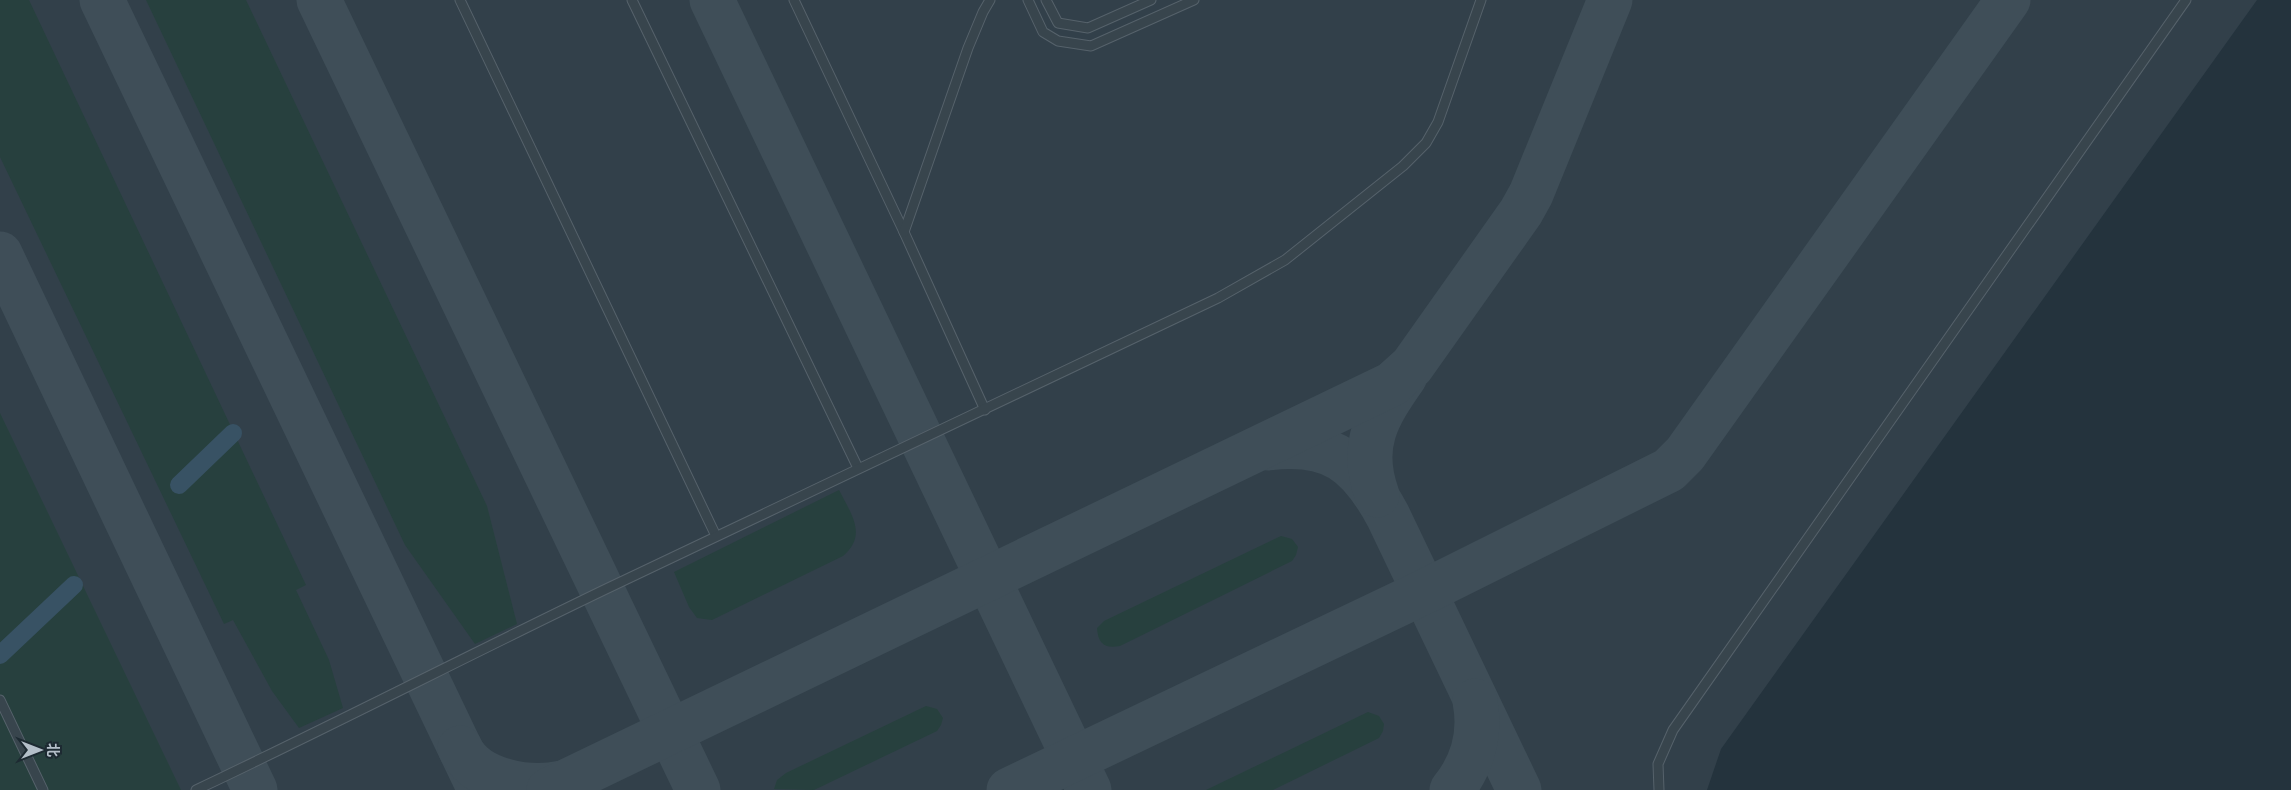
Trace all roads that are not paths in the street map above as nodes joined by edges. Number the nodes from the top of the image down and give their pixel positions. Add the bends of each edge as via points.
1 (460, 0) edge
2 (632, 0) edge
3 (794, 0) edge
4 (990, 0) edge
5 (1028, 0) edge
6 (1046, 0) edge
7 (1151, 0) edge
8 (1194, 0) edge
9 (1481, 0) edge
10 (2186, 0) edge
11 (904, 232) junction
12 (985, 410) junction
13 (858, 468) junction
14 (716, 536) junction
15 (0, 700) edge
16 (43, 790) edge
17 (196, 790) edge
18 (1659, 790) edge

1 - 14 lane
2 - 13 lane
3 - 11 lane
4 - 11 lane via 968,48
5 - 8 lane via 1043,32 1058,41 1090,46
6 - 7 lane via 1058,23 1088,28
9 - 12 lane via 1438,122 1426,144 1403,166 1285,260 1255,279
10 - 18 lane via 1673,730 1658,764
11 - 12 lane
12 - 13 lane
13 - 14 lane
14 - 17 lane
15 - 16 lane

